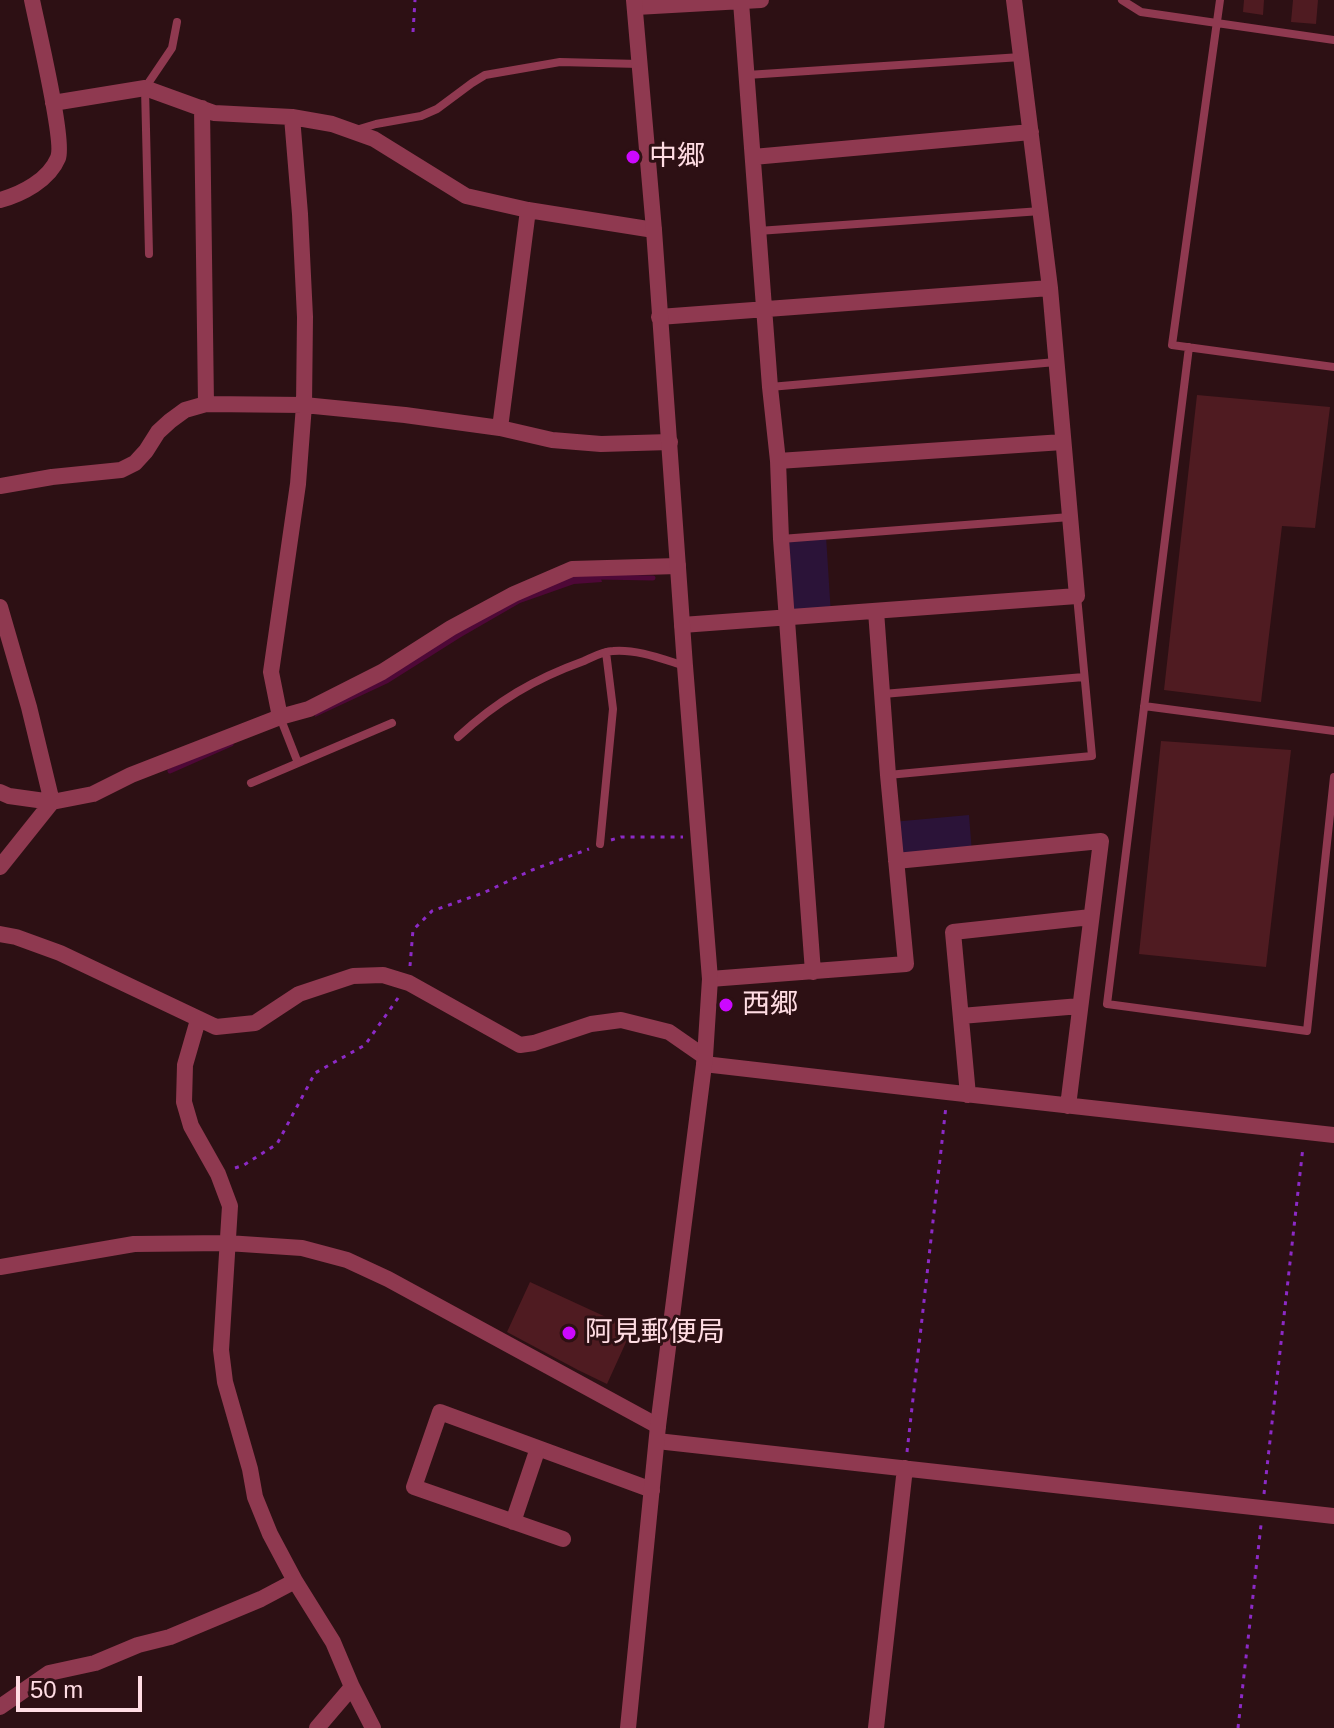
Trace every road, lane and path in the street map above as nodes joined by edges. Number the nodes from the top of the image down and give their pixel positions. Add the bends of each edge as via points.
1 (32, 0) edge
2 (415, 0) edge
3 (761, 0) edge
4 (1014, 0) edge
5 (1122, 0) edge
6 (1220, 0) edge
7 (741, 2) edge
8 (635, 3) edge
9 (177, 22) dead end
10 (1217, 24) junction
11 (413, 32) dead end
12 (1334, 40) edge
13 (1022, 57) junction
14 (641, 64) junction
15 (747, 75) junction
16 (145, 88) junction
17 (53, 103) junction
18 (202, 108) junction
19 (292, 117) junction
20 (351, 131) junction
21 (1031, 132) junction
22 (753, 157) junction
23 (0, 200) edge
24 (528, 210) junction
25 (1041, 211) junction
26 (654, 230) junction
27 (758, 231) junction
28 (149, 254) dead end
29 (1050, 288) junction
30 (764, 310) junction
31 (659, 317) junction
32 (1189, 347) junction
33 (1056, 362) junction
34 (1334, 367) edge
35 (770, 387) junction
36 (206, 404) junction
37 (304, 405) junction
38 (500, 428) junction
39 (670, 442) junction
40 (1063, 442) junction
41 (778, 461) junction
42 (0, 486) edge
43 (1070, 517) junction
44 (781, 539) junction
45 (678, 566) junction
46 (1077, 596) junction
47 (0, 607) edge
48 (876, 611) junction
49 (787, 618) junction
50 (682, 625) junction
51 (606, 652) junction
52 (685, 666) junction
53 (1084, 677) junction
54 (882, 694) junction
55 (1144, 706) junction
56 (280, 717) junction
57 (392, 723) dead end
58 (1334, 731) edge
59 (458, 737) dead end
60 (298, 763) junction
61 (888, 775) junction
62 (1334, 777) edge
63 (251, 783) dead end
64 (0, 792) edge
65 (52, 802) junction
66 (699, 837) junction
67 (600, 844) junction
68 (896, 861) junction
69 (0, 867) edge
70 (1091, 917) junction
71 (0, 934) edge
72 (813, 972) junction
73 (710, 979) junction
74 (409, 983) junction
75 (1080, 1006) junction
76 (961, 1016) junction
77 (198, 1020) junction
78 (705, 1060) junction
79 (947, 1092) junction
80 (968, 1095) junction
81 (1068, 1106) junction
82 (1305, 1131) junction
83 (1334, 1135) edge
84 (218, 1174) junction
85 (227, 1243) junction
86 (0, 1267) edge
87 (658, 1433) junction
88 (538, 1448) junction
89 (905, 1468) junction
90 (652, 1490) junction
91 (1263, 1509) junction
92 (1334, 1516) edge
93 (513, 1522) junction
94 (563, 1539) dead end
95 (295, 1581) junction
96 (352, 1687) junction
97 (0, 1707) edge
98 (317, 1728) edge
99 (373, 1728) edge
100 (628, 1728) edge
101 (876, 1728) edge
102 (1238, 1728) edge

1 - 17 street
2 - 11 path
3 - 7 street
4 - 13 street
5 - 10 lane via 1141,12
6 - 10 lane
7 - 8 street
7 - 15 street
8 - 14 street
9 - 16 lane via 172,48
10 - 12 lane
10 - 32 lane via 1172,345
13 - 15 lane
13 - 21 street
14 - 20 lane via 560,62 485,75 421,116
14 - 26 street
15 - 22 street
16 - 17 street
16 - 18 street
16 - 28 lane
17 - 23 street via 60,154 51,172
18 - 19 street
18 - 36 street
19 - 20 street
19 - 37 street via 305,317
20 - 24 street via 374,139 466,196
21 - 22 street
21 - 25 street
22 - 27 street
24 - 26 street
24 - 38 street
25 - 27 lane
25 - 29 street
26 - 31 street
27 - 30 street
29 - 30 street
29 - 33 street
30 - 31 street
30 - 35 street
31 - 39 street
32 - 34 lane
32 - 55 lane
33 - 35 lane
33 - 40 street
35 - 41 street
36 - 37 street
36 - 42 street via 170,421 135,463 121,470
37 - 38 street
37 - 56 street via 271,672
38 - 39 street via 552,440
39 - 45 street
40 - 41 street
40 - 43 street
41 - 44 street
43 - 44 lane
43 - 46 street
44 - 49 street
45 - 50 street
45 - 56 street via 572,569 514,594 309,709
46 - 48 street
46 - 53 lane
47 - 65 street
48 - 49 street
48 - 54 street
49 - 50 street
49 - 72 street
50 - 52 street
51 - 52 lane via 637,652
51 - 59 lane via 518,691
51 - 67 lane via 613,709
52 - 66 street
53 - 54 lane
53 - 61 lane via 1092,756
54 - 61 street
55 - 58 lane
55 - 62 lane via 1107,1004 1307,1031
56 - 60 lane
56 - 65 street via 93,794
57 - 60 lane
60 - 63 lane
61 - 68 street
64 - 65 street
65 - 69 street
66 - 67 path via 621,837
66 - 73 street
67 - 74 path via 432,911 413,930
68 - 70 street via 1101,841
68 - 72 street via 906,964
70 - 75 street
70 - 76 street via 953,932
71 - 77 street via 60,953
72 - 73 street
73 - 78 street
74 - 77 street via 383,975 353,976 299,994 255,1023 216,1027
74 - 78 street via 520,1045 621,1020 669,1032
74 - 84 path via 365,1045 315,1073 277,1144
75 - 76 street
75 - 81 street
76 - 80 street
77 - 84 street via 185,1065 184,1102
78 - 79 street
78 - 87 street
79 - 80 street
79 - 89 path
80 - 81 street
81 - 82 street
82 - 83 street
82 - 91 path
84 - 85 street via 230,1206
85 - 86 street via 134,1244
85 - 87 street via 302,1248 347,1260 616,1405
85 - 95 street via 221,1350 225,1382 255,1497
87 - 89 street
87 - 90 street
88 - 90 street
88 - 93 street
88 - 93 street via 440,1412 419,1472 414,1487
89 - 91 street
89 - 101 street
90 - 100 street
91 - 92 street
91 - 102 path
93 - 94 street
95 - 96 street via 333,1642
95 - 97 street via 170,1637 49,1673
96 - 98 street
96 - 99 street

